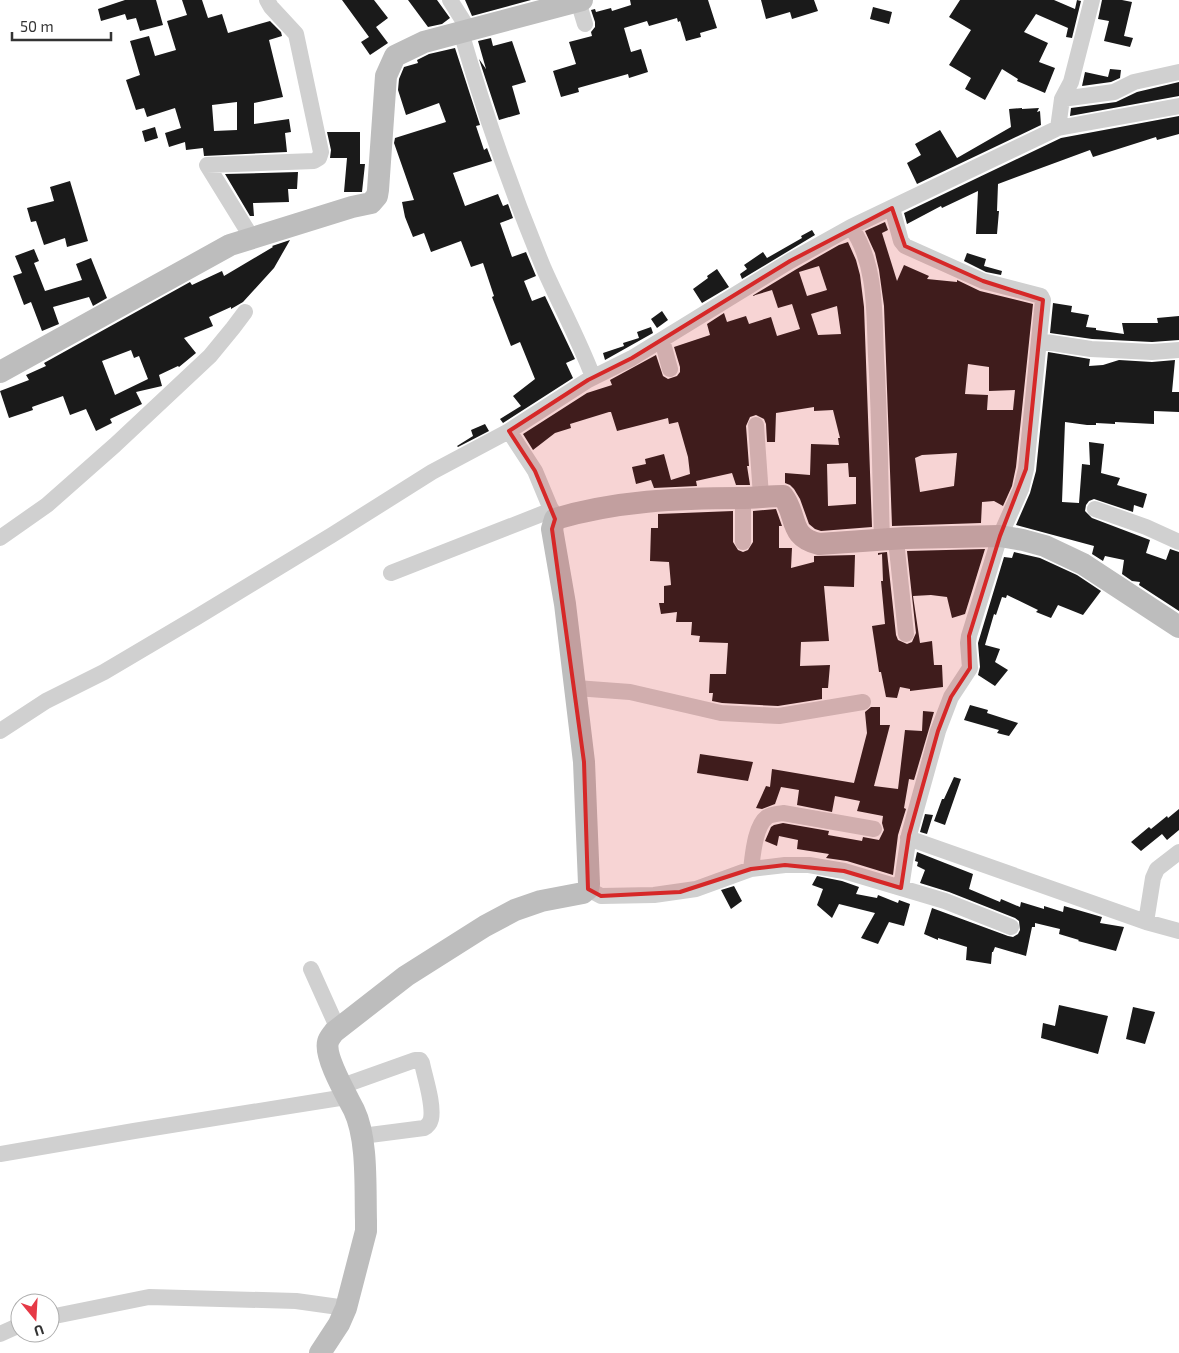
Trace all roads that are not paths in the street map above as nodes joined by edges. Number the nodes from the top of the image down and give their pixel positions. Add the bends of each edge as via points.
1 (267, 0) edge
2 (450, 0) edge
3 (1092, 0) edge
4 (580, 1) edge
5 (585, 24) dead end
6 (465, 31) junction
7 (1179, 72) edge
8 (1062, 99) junction
9 (1179, 106) edge
10 (1058, 128) junction
11 (892, 208) junction
12 (851, 227) junction
13 (252, 238) junction
14 (245, 312) dead end
15 (662, 340) junction
16 (1039, 341) junction
17 (1179, 350) edge
18 (670, 369) dead end
19 (0, 372) edge
20 (593, 377) junction
21 (756, 425) dead end
22 (509, 431) junction
23 (752, 497) junction
24 (1095, 509) dead end
25 (554, 514) junction
26 (1000, 536) junction
27 (0, 538) edge
28 (889, 540) junction
29 (743, 542) dead end
30 (1179, 542) edge
31 (391, 573) dead end
32 (1179, 627) edge
33 (906, 634) dead end
34 (576, 688) junction
35 (863, 702) dead end
36 (0, 731) edge
37 (874, 829) dead end
38 (908, 838) junction
39 (1179, 852) edge
40 (745, 871) junction
41 (901, 888) junction
42 (590, 891) junction
43 (1146, 922) junction
44 (1011, 927) dead end
45 (1179, 931) edge
46 (311, 968) dead end
47 (338, 1029) junction
48 (344, 1092) junction
49 (362, 1136) junction
50 (0, 1154) edge
51 (346, 1308) junction
52 (60, 1315) edge
53 (320, 1353) edge

1 - 13 street via 296,34 320,152 314,161 206,165
2 - 6 street
3 - 8 street via 1071,82
4 - 5 street
4 - 6 street
6 - 13 street via 424,42 395,56 386,76 378,190 372,203
6 - 20 street via 479,93 519,208
7 - 8 street via 1134,82 1114,92
8 - 10 street
9 - 10 street
10 - 11 street
11 - 12 street
11 - 16 street via 905,246 983,281 1041,296
12 - 15 street
12 - 28 street via 860,239 873,292
13 - 19 street via 230,245
14 - 27 street via 210,356 115,445 47,505
15 - 18 street
15 - 20 street
16 - 17 street via 1091,349
16 - 26 street via 1022,490
20 - 22 street
21 - 23 street
22 - 25 street via 535,471
22 - 36 street via 432,472 197,617 104,672 46,701
23 - 25 street via 710,497
23 - 28 street via 783,496 790,504 799,534 808,542
23 - 29 street
24 - 30 street
25 - 31 street
25 - 34 street via 552,529 566,604
26 - 28 street
26 - 32 street via 1062,553
26 - 38 street via 969,636 970,668 951,697 938,731
28 - 33 street
34 - 35 street via 630,692 721,714 779,716
34 - 42 street via 584,762
37 - 40 street via 783,813 771,815 762,822
38 - 41 street
38 - 43 street
39 - 43 street via 1157,868
40 - 41 street via 785,865 820,866
40 - 42 street via 696,888 654,895 601,896
41 - 44 street
42 - 47 street via 540,901 485,926 406,976
43 - 45 street
46 - 47 street
47 - 48 street via 329,1039 328,1047
48 - 49 street via 354,1109
48 - 49 street via 414,1060 422,1063 431,1108 428,1125
48 - 50 street
49 - 51 street via 366,1231
51 - 52 street via 296,1300 149,1297
51 - 53 street

